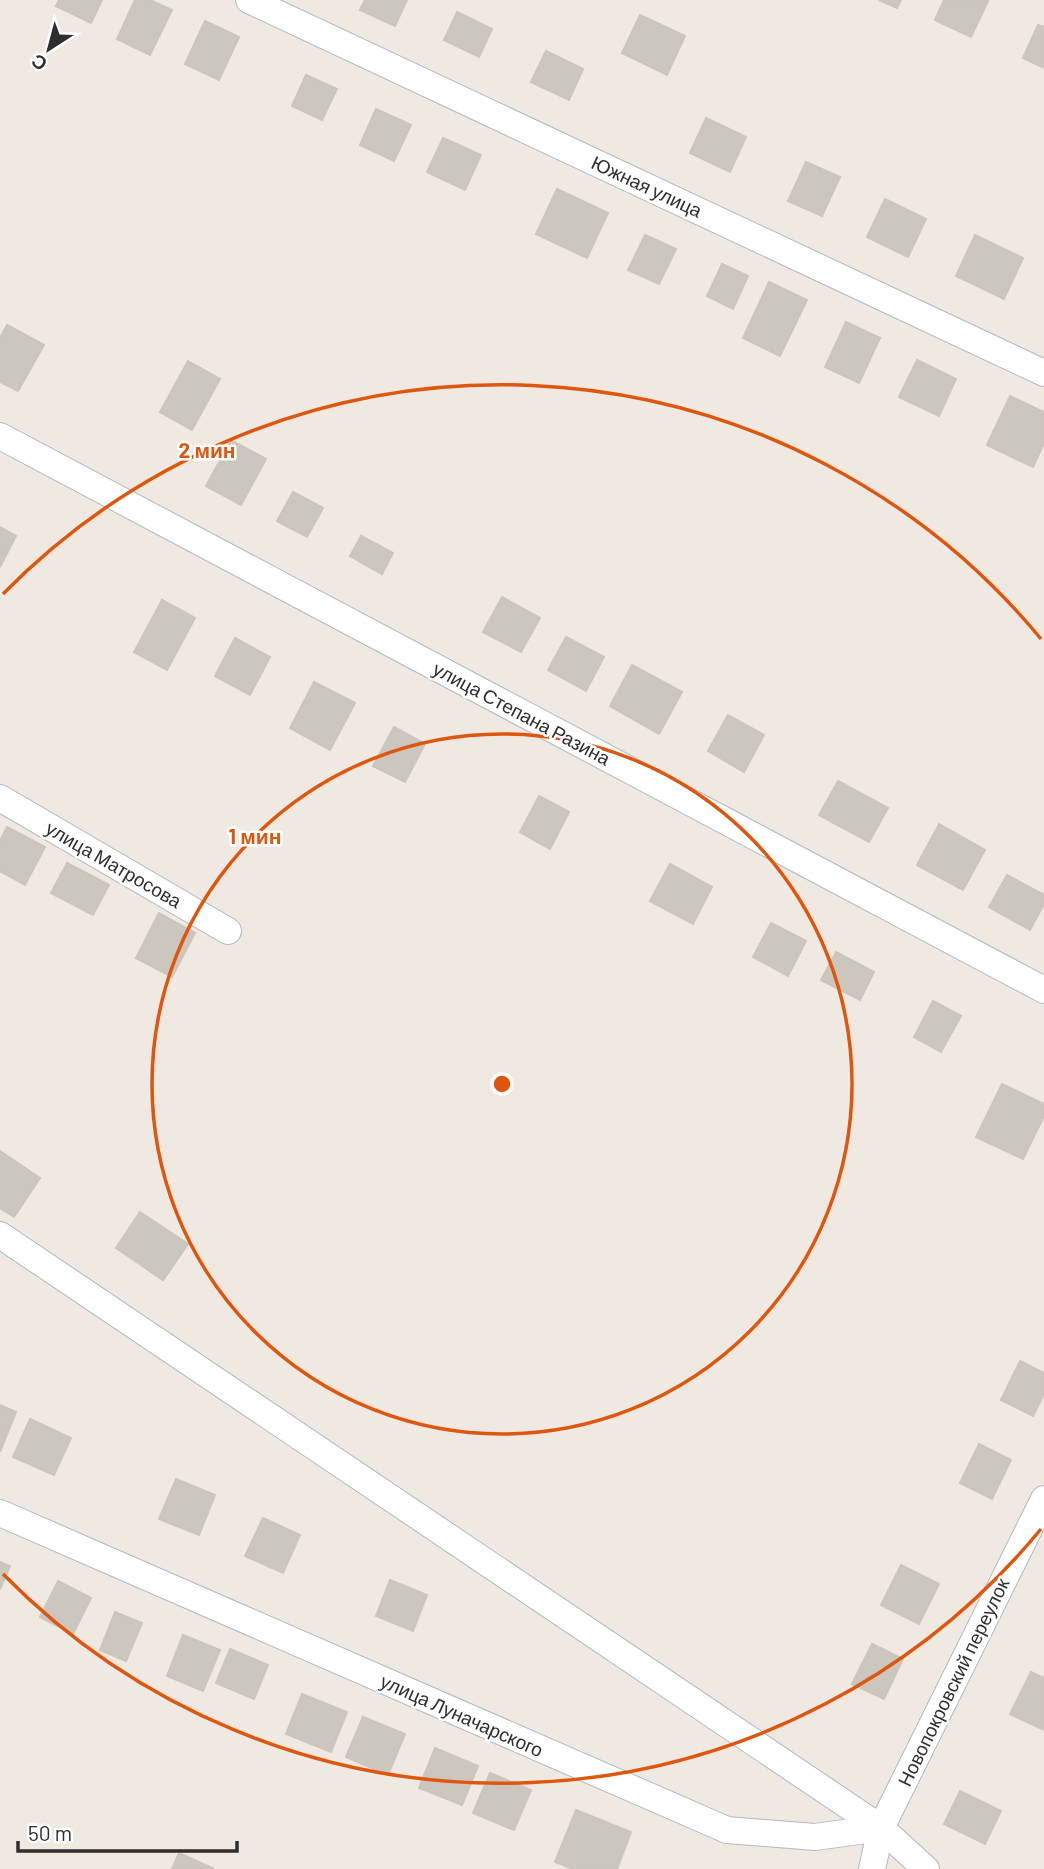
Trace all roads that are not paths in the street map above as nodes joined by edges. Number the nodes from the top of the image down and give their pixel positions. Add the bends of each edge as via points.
1 (249, 0) edge
2 (1044, 373) edge
3 (0, 436) edge
4 (0, 798) edge
5 (228, 931) dead end
6 (1044, 990) edge
7 (0, 1235) edge
8 (1044, 1499) edge
9 (0, 1513) edge
10 (881, 1828) junction
11 (872, 1869) edge
12 (926, 1869) edge

1 - 2 street, Южная улица
3 - 6 street, улица Степана Разина
4 - 5 street, улица Матросова
7 - 10 street
8 - 10 street, Новопокровский переулок
9 - 10 street, улица Луначарского via 727,1830 816,1837
10 - 11 street, Новопокровский переулок
10 - 12 street

